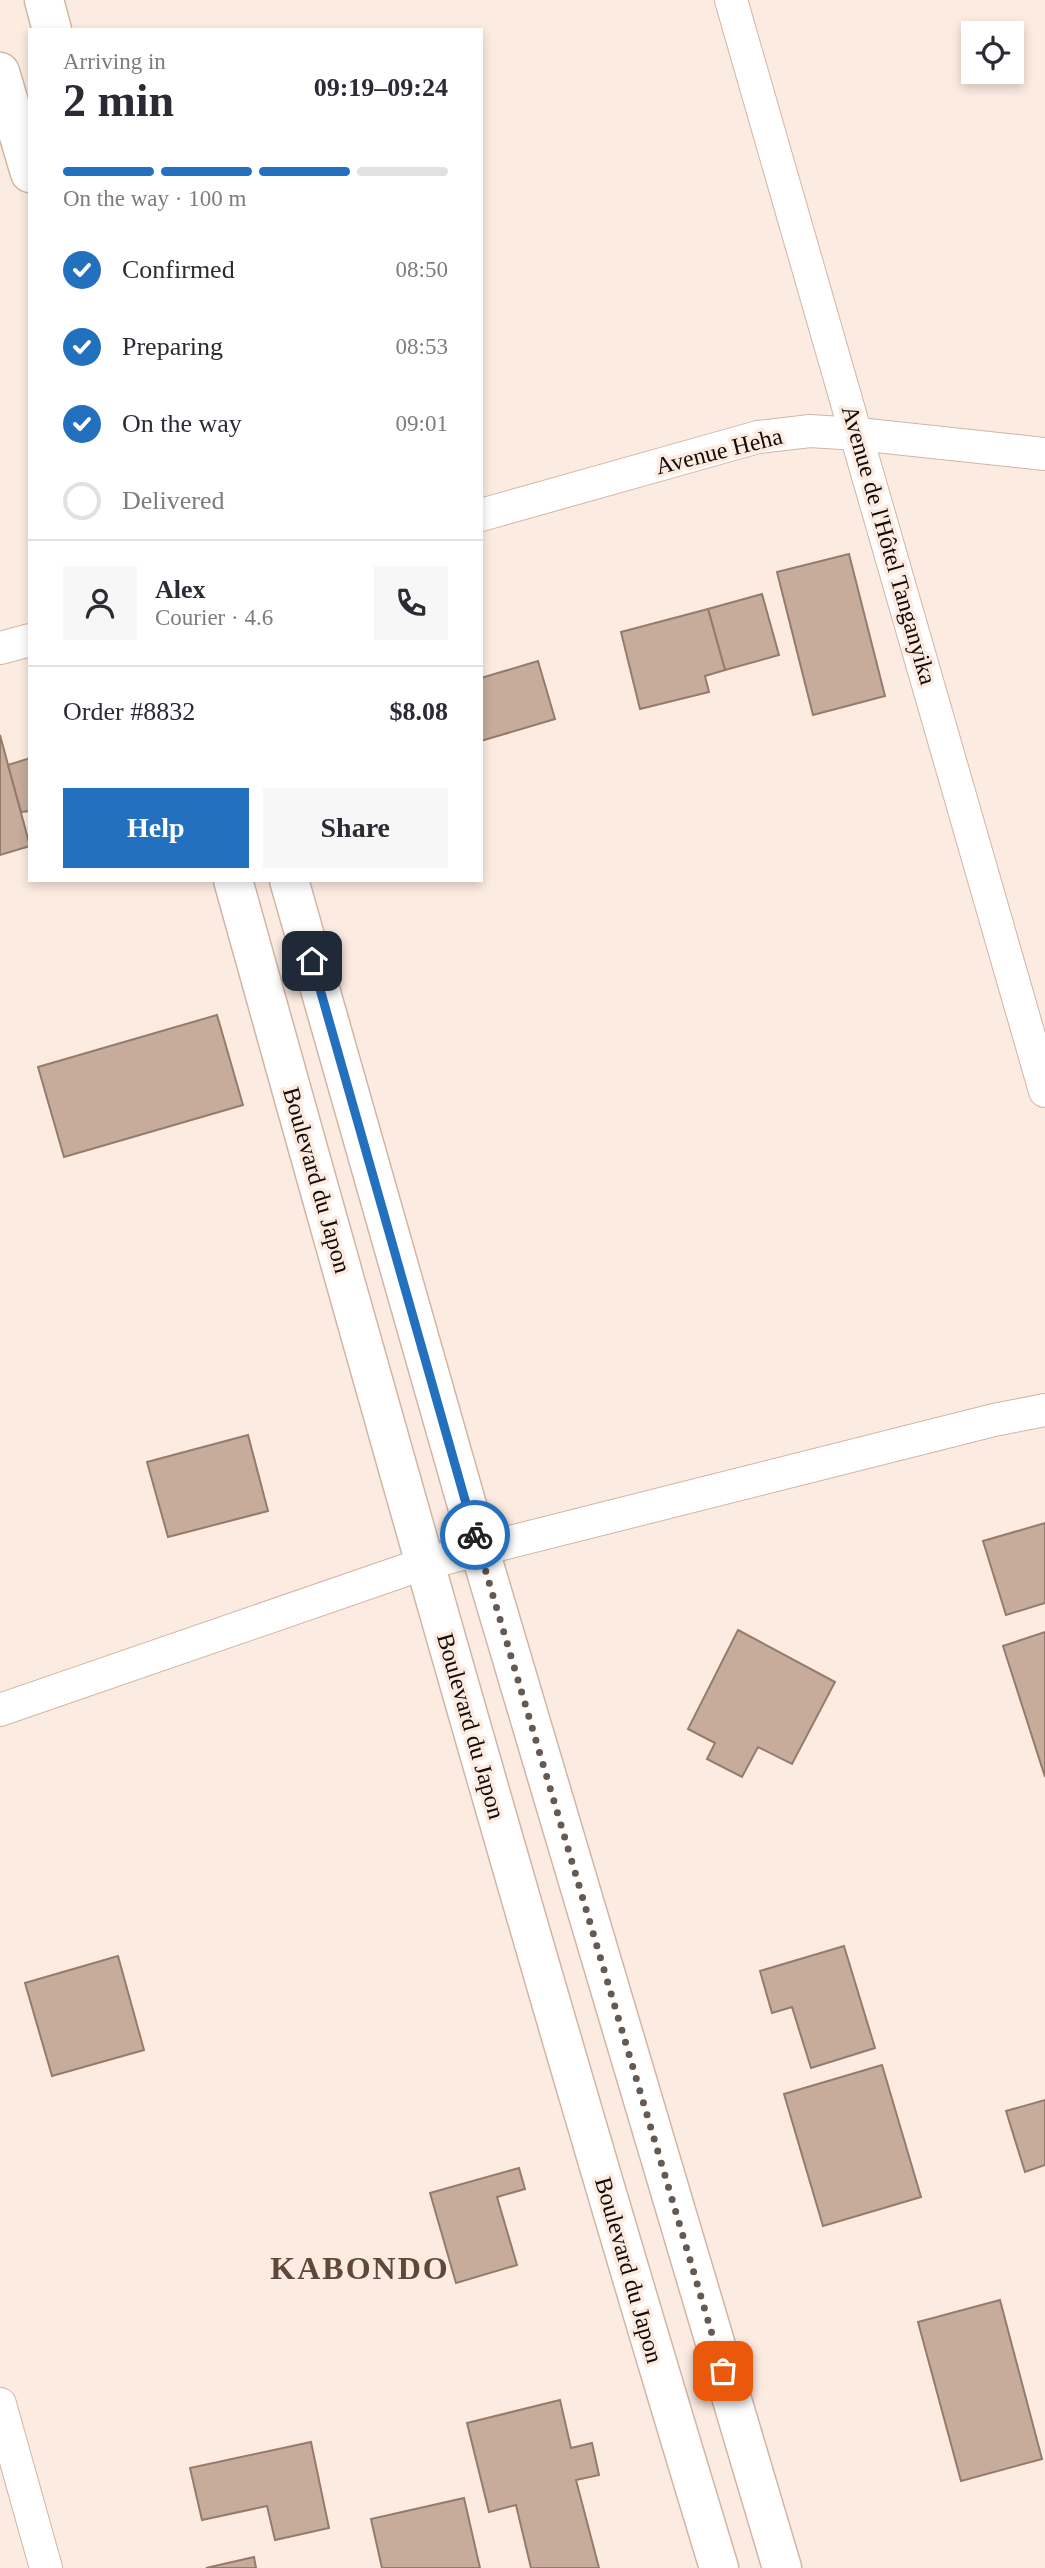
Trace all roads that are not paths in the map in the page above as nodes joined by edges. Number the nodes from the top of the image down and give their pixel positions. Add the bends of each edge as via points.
1 (44, 0) edge
2 (731, 0) edge
3 (51, 28) edge
4 (0, 72) edge
5 (28, 166) edge
6 (858, 434) junction
7 (1045, 454) edge
8 (483, 514) edge
9 (28, 641) edge
10 (0, 648) edge
11 (234, 882) edge
12 (290, 882) edge
13 (1045, 1091) edge
14 (1045, 1410) edge
15 (480, 1551) junction
16 (424, 1564) junction
17 (0, 1710) edge
18 (709, 2322) junction
19 (650, 2340) junction
20 (0, 2403) edge
21 (46, 2568) edge
22 (719, 2568) edge
23 (782, 2568) edge

1 - 3 main road
2 - 6 street, Avenue de l'Hôtel Tanganyika
4 - 5 main road
6 - 7 street, Avenue Heha
6 - 8 street, Avenue Heha via 810,431 758,437
6 - 13 street, Avenue de l'Hôtel Tanganyika
9 - 10 street
11 - 16 main road, Boulevard du Japon
12 - 15 main road
14 - 15 street
15 - 16 street
15 - 18 main road
16 - 17 street
16 - 19 main road, Boulevard du Japon
18 - 19 main road
18 - 23 main road
19 - 22 main road, Boulevard du Japon
20 - 21 street

